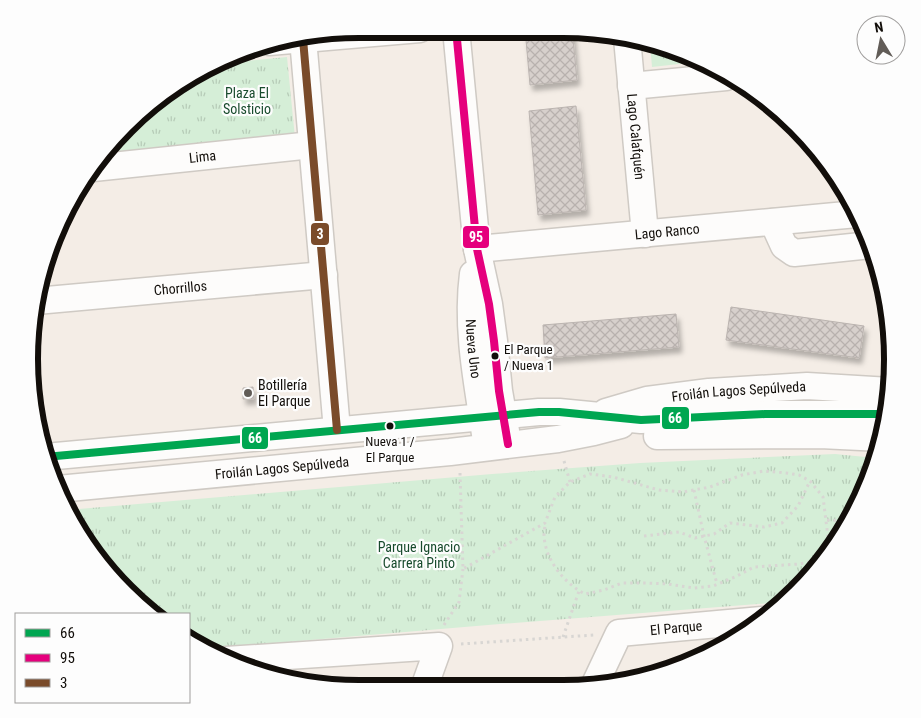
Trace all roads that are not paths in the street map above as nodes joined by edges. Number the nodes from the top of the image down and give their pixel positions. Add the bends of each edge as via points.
1 (457, 38) edge
2 (303, 43) edge
3 (627, 44) edge
4 (717, 78) edge
5 (631, 86) junction
6 (312, 145) junction
7 (103, 165) edge
8 (849, 215) edge
9 (773, 222) junction
10 (645, 234) junction
11 (862, 246) edge
12 (477, 249) junction
13 (324, 275) junction
14 (43, 300) edge
15 (882, 391) edge
16 (878, 414) edge
17 (493, 416) junction
18 (592, 424) junction
19 (337, 430) junction
20 (874, 438) edge
21 (225, 440) junction
22 (497, 446) junction
23 (53, 456) edge
24 (228, 472) junction
25 (65, 488) edge
26 (748, 621) edge
27 (244, 659) edge
28 (598, 679) edge
29 (427, 680) edge

1 - 12 street, Nueva Uno
2 - 6 street
3 - 5 street, Lago Calafquén
4 - 5 street
5 - 10 street, Lago Calafquén
6 - 7 street, Lima
6 - 13 street
8 - 9 street, Lago Ranco
9 - 10 street, Lago Ranco
9 - 11 street via 784,246 794,253
10 - 12 street, Lago Ranco
12 - 17 street, Nueva Uno via 489,304 499,391
13 - 14 street, Chorrillos
13 - 19 street
15 - 18 street, Froilán Lagos Sepúlveda via 807,386 709,392 647,400
16 - 18 street, Froilán Lagos Sepúlveda via 765,414
17 - 18 street, Froilán Lagos Sepúlveda via 559,412
17 - 19 street, Froilán Lagos Sepúlveda
17 - 22 street, Nueva Uno
18 - 20 street, Froilán Lagos Sepúlveda via 658,436
18 - 22 street, Froilán Lagos Sepúlveda via 558,439
19 - 21 street, Froilán Lagos Sepúlveda
21 - 23 street, Froilán Lagos Sepúlveda
21 - 24 street
22 - 24 street, Froilán Lagos Sepúlveda
24 - 25 street, Froilán Lagos Sepúlveda
26 - 28 street, El Parque via 620,633
27 - 29 street via 439,646

